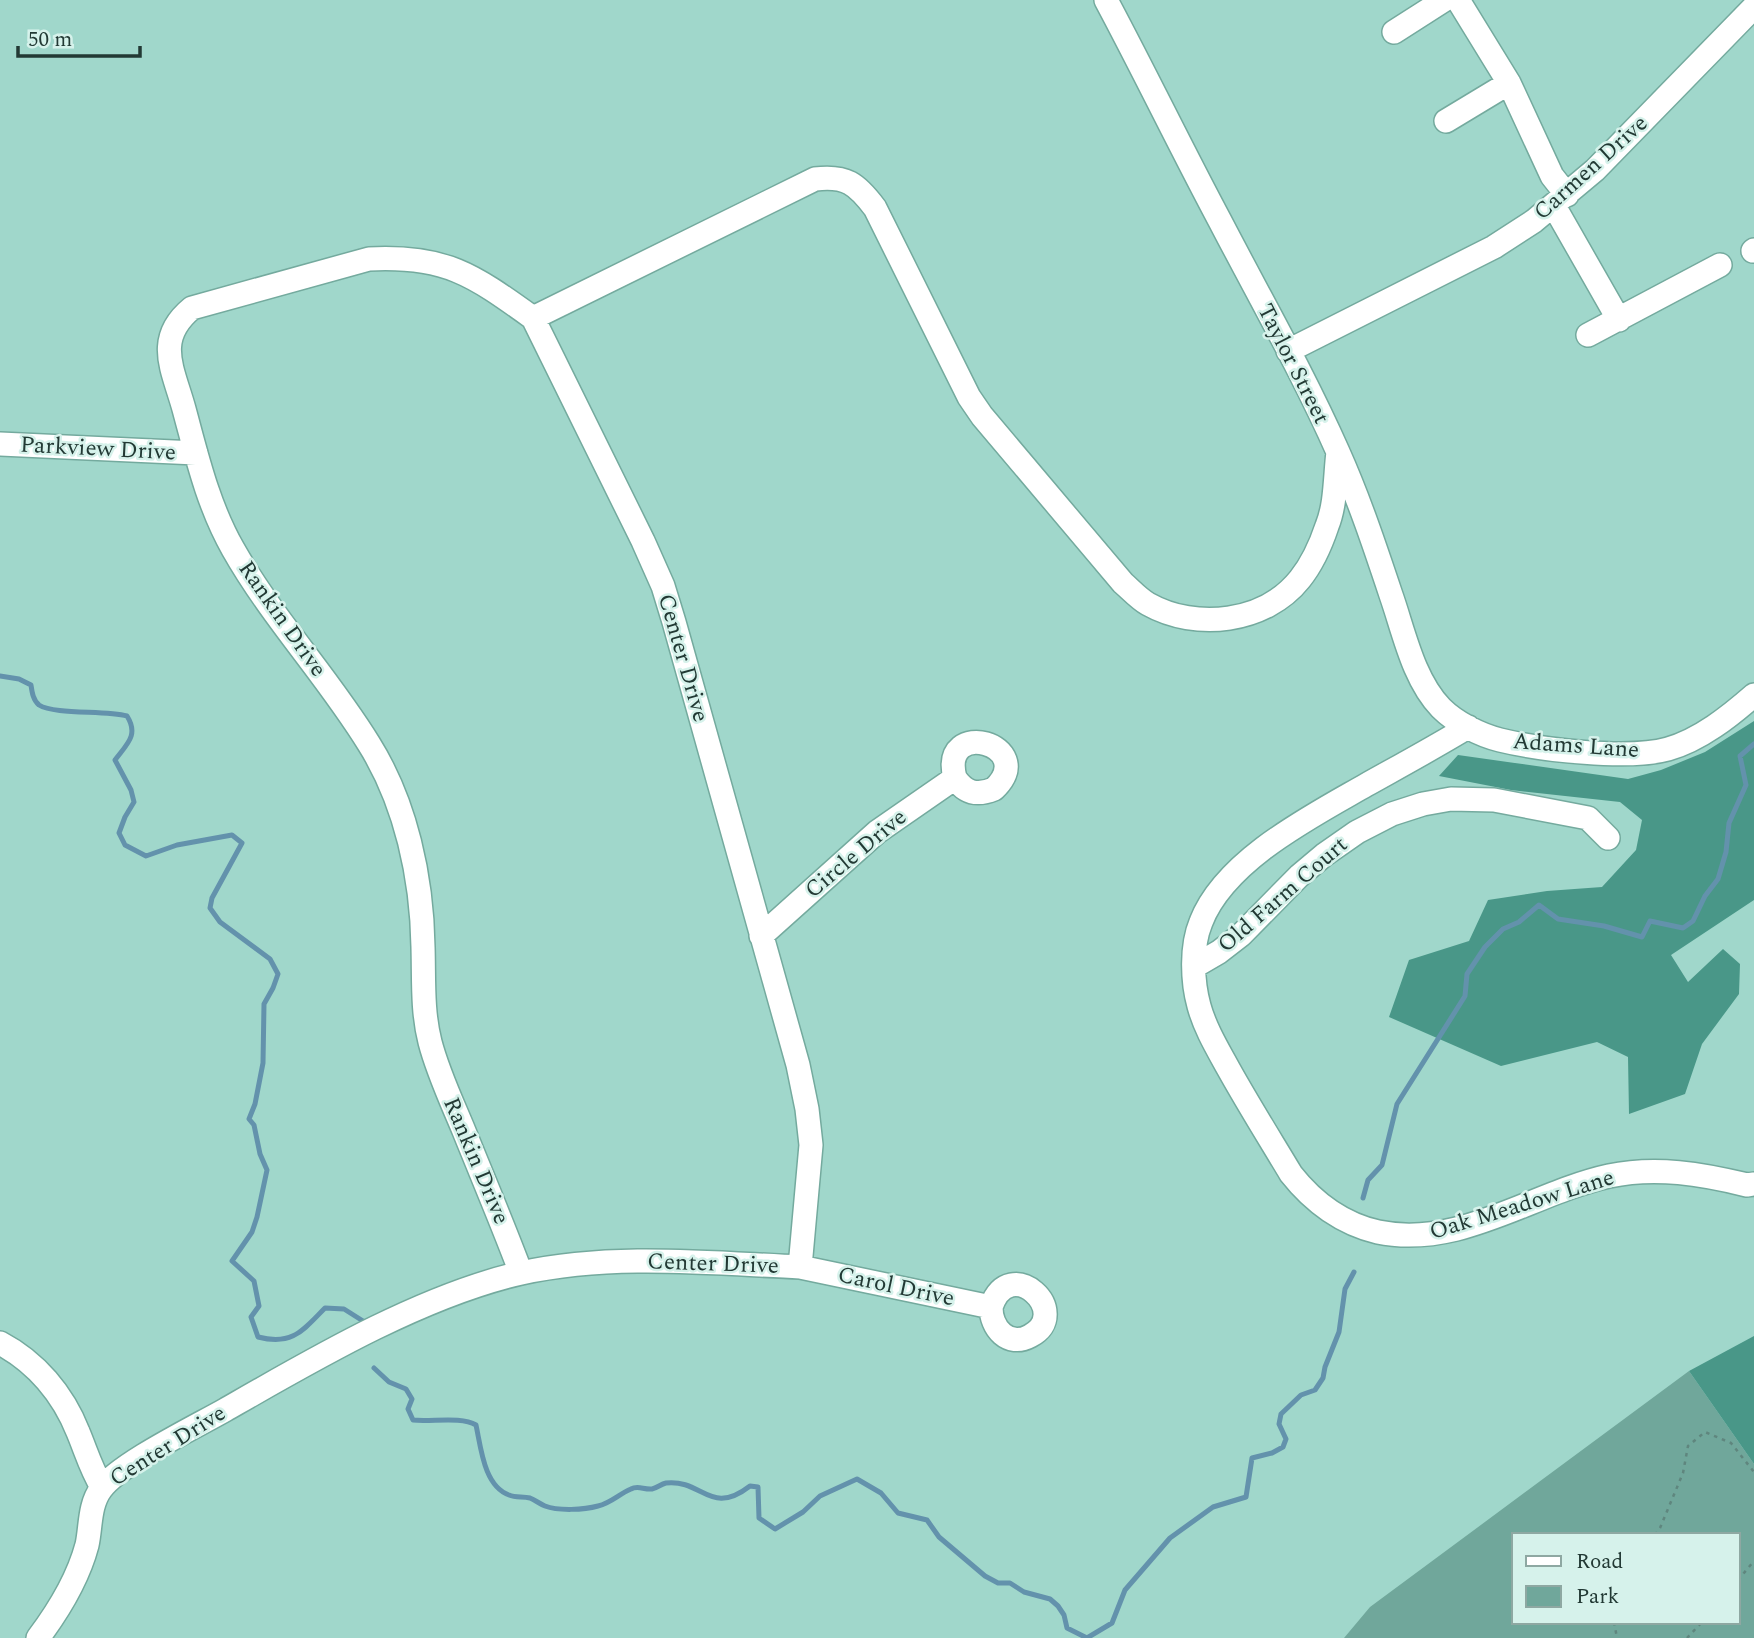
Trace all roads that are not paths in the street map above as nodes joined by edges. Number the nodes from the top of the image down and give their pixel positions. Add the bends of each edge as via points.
1 (1106, 0) edge
2 (1444, 0) edge
3 (1458, 0) edge
4 (1754, 7) edge
5 (1394, 32) dead end
6 (1509, 83) junction
7 (1446, 121) dead end
8 (1560, 201) junction
9 (1720, 265) dead end
10 (533, 318) junction
11 (1619, 320) junction
12 (1588, 335) dead end
13 (1288, 351) junction
14 (0, 444) edge
15 (1338, 452) junction
16 (196, 453) junction
17 (1754, 695) edge
18 (1468, 727) junction
19 (955, 778) dead end
20 (1608, 838) dead end
21 (761, 936) junction
22 (1195, 966) junction
23 (1754, 1184) edge
24 (800, 1267) junction
25 (521, 1273) junction
26 (991, 1307) dead end
27 (0, 1343) edge
28 (102, 1487) junction
29 (38, 1638) edge

1 - 13 street, Taylor Street
2 - 5 street
3 - 6 street
4 - 8 street, Carmen Drive
6 - 7 street
6 - 8 street
8 - 11 street
8 - 13 street, Carmen Drive via 1494,247
9 - 11 street
10 - 15 street via 815,179 850,182 875,208 959,379 982,416 1123,583 1148,604 1184,617 1211,621 1237,617 1277,599 1299,581 1328,524
10 - 16 street, Rankin Drive via 484,282 456,269 399,257 369,259 199,305 183,315 168,342
10 - 21 street, Center Drive via 663,586
11 - 12 street
13 - 15 street, Taylor Street
14 - 16 street, Parkview Drive
15 - 18 street, Taylor Street via 1421,680 1443,710
16 - 25 street, Rankin Drive via 216,517 233,549 369,744 396,798 419,893 429,1041
17 - 18 street, Adams Lane via 1691,739 1669,749 1640,753 1539,747 1499,740
18 - 22 street, Oak Meadow Lane via 1317,813 1249,861 1201,921
19 - 21 street, Circle Drive via 877,832
20 - 22 street, Old Farm Court via 1588,818 1494,800 1423,804 1357,832 1324,855 1241,935
21 - 24 street, Center Drive via 807,1109 811,1145
22 - 23 street, Oak Meadow Lane via 1197,999 1209,1034 1274,1146 1303,1189 1349,1223 1398,1236 1452,1231 1582,1182 1650,1171
24 - 25 street, Center Drive via 622,1261
24 - 26 street, Carol Drive
25 - 28 street, Center Drive via 429,1303 341,1346 133,1463
27 - 28 street via 35,1368 64,1402
28 - 29 street, Center Drive via 78,1574

